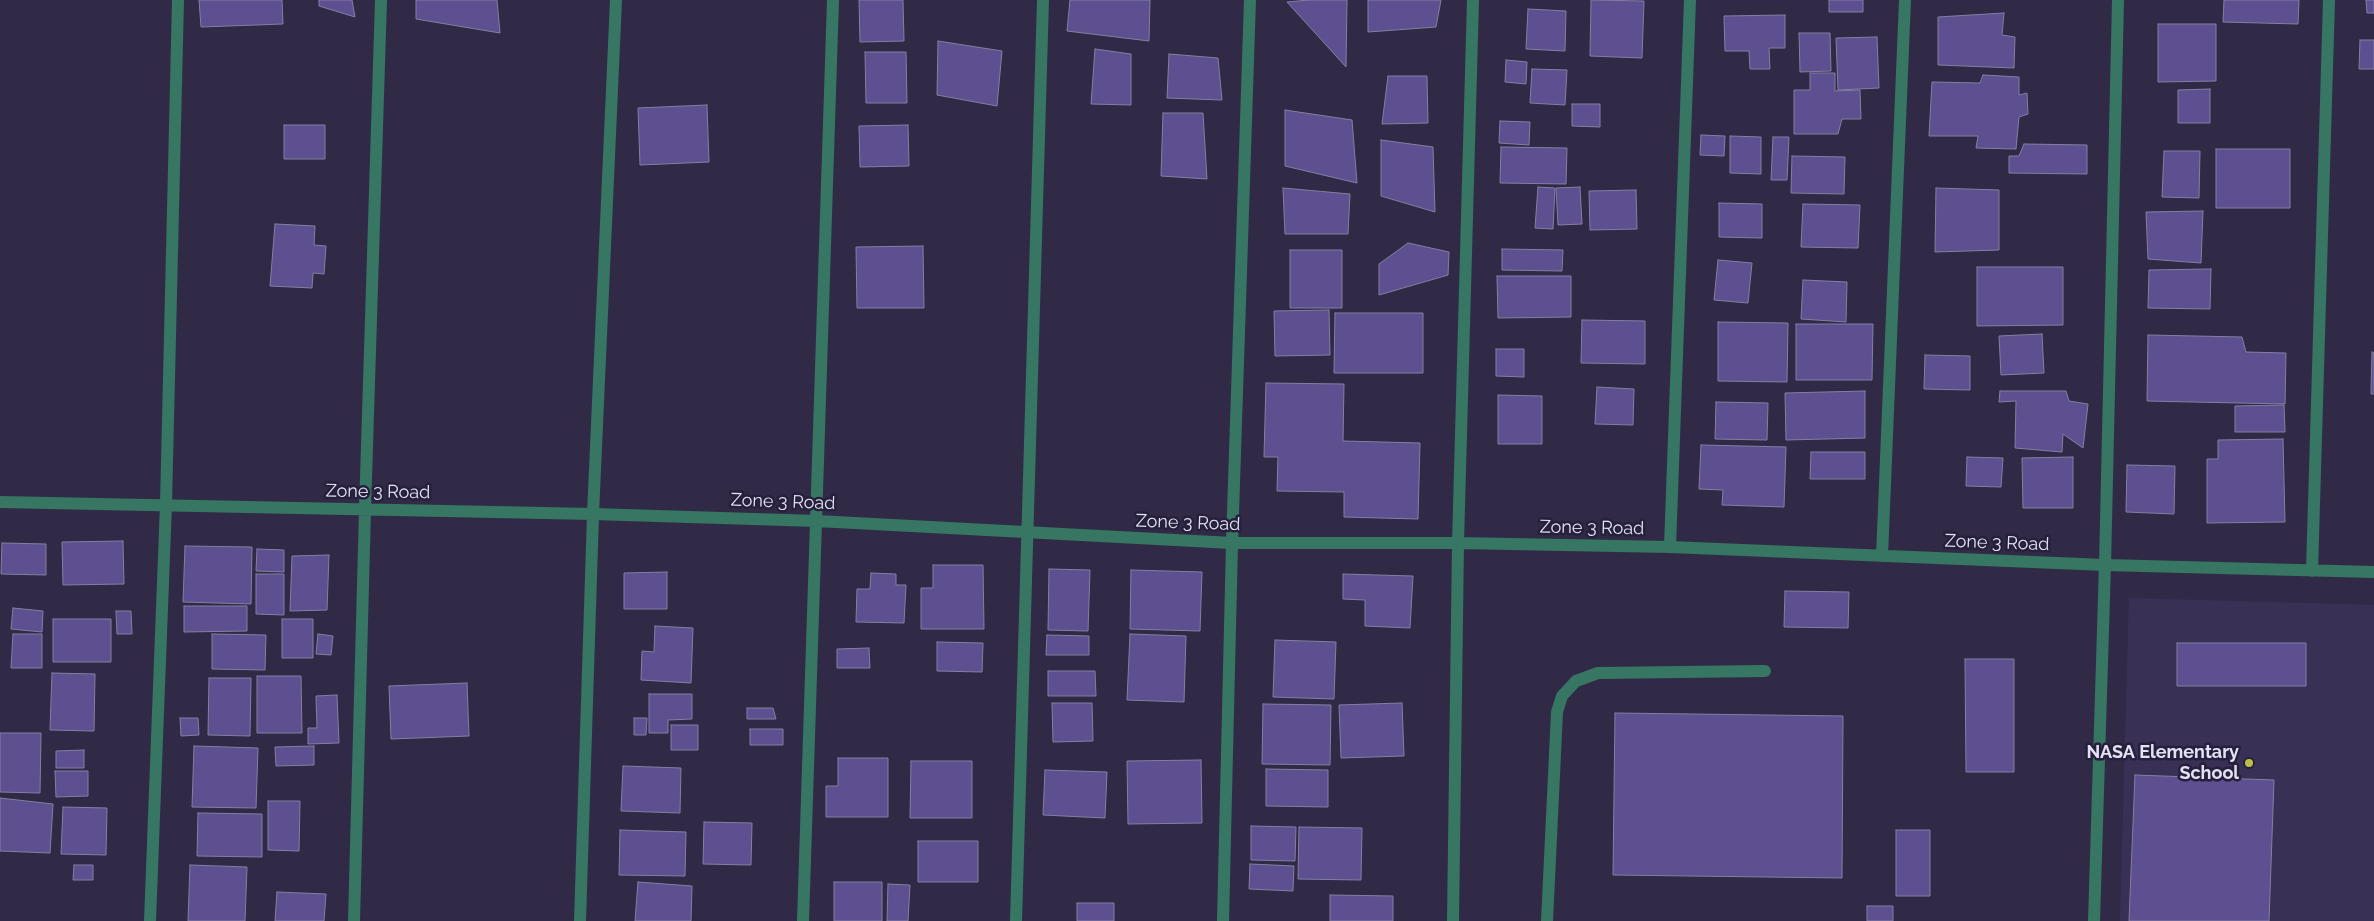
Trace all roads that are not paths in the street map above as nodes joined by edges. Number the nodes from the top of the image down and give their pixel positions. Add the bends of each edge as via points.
1 (178, 0) edge
2 (381, 0) edge
3 (616, 0) edge
4 (834, 0) edge
5 (1043, 0) edge
6 (1250, 0) edge
7 (1472, 0) edge
8 (1690, 0) edge
9 (1905, 0) edge
10 (2118, 0) edge
11 (2328, 0) edge
12 (0, 502) edge
13 (166, 504) junction
14 (365, 510) junction
15 (593, 514) junction
16 (817, 520) junction
17 (1028, 533) junction
18 (1232, 543) junction
19 (1458, 543) junction
20 (1670, 547) junction
21 (1882, 556) junction
22 (2105, 565) junction
23 (2312, 571) junction
24 (2374, 572) edge
25 (1765, 671) dead end
26 (150, 921) edge
27 (354, 921) edge
28 (580, 921) edge
29 (803, 921) edge
30 (1016, 921) edge
31 (1223, 921) edge
32 (1453, 921) edge
33 (1547, 921) edge
34 (2094, 921) edge

1 - 13 street
2 - 14 street
3 - 15 street
4 - 16 street
5 - 17 street
6 - 18 street
7 - 19 street
8 - 20 street
9 - 21 street
10 - 22 street
11 - 23 street
12 - 13 street, Zone 3 Road
13 - 14 street, Zone 3 Road
13 - 26 street
14 - 15 street, Zone 3 Road
14 - 27 street
15 - 16 street, Zone 3 Road
15 - 28 street
16 - 17 street, Zone 3 Road
16 - 29 street
17 - 18 street, Zone 3 Road
17 - 30 street
18 - 19 street, Zone 3 Road
18 - 31 street
19 - 20 street, Zone 3 Road
19 - 32 street
20 - 21 street, Zone 3 Road
21 - 22 street, Zone 3 Road
22 - 23 street, Zone 3 Road
22 - 34 street
23 - 24 street, Zone 3 Road
25 - 33 street via 1598,674 1576,681 1562,696 1557,712

